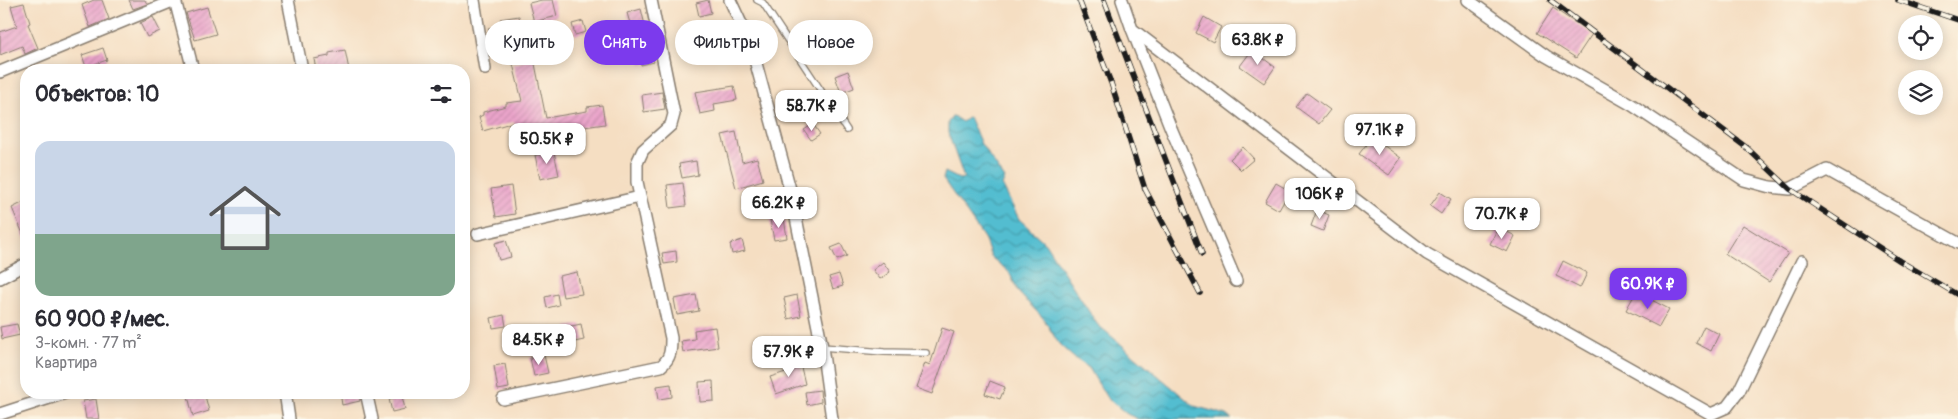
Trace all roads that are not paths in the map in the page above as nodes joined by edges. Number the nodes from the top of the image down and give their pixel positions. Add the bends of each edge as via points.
1 (175, 0) edge
2 (288, 0) edge
3 (474, 0) edge
4 (651, 0) edge
5 (730, 0) edge
6 (757, 0) edge
7 (1122, 0) edge
8 (1468, 0) edge
9 (1132, 29) junction
10 (191, 64) edge
11 (301, 64) edge
12 (486, 69) dead end
13 (0, 72) edge
14 (847, 130) dead end
15 (640, 197) junction
16 (478, 234) dead end
17 (1958, 242) edge
18 (1802, 261) dead end
19 (20, 267) edge
20 (0, 278) edge
21 (1236, 281) dead end
22 (822, 347) junction
23 (926, 353) dead end
24 (46, 399) edge
25 (285, 399) edge
26 (368, 399) edge
27 (503, 399) dead end
28 (0, 414) edge
29 (289, 419) edge
30 (372, 419) edge
31 (832, 419) edge

1 - 10 street
1 - 13 street
2 - 11 street
3 - 12 street
4 - 15 street via 674,114 672,125 643,150 637,163
5 - 22 street via 751,46 791,193
6 - 14 lane via 763,3
7 - 9 street
8 - 17 street via 1546,56 1632,105 1744,180 1790,189 1827,170
9 - 18 street via 1427,254 1712,414 1727,407 1739,392
9 - 21 street
15 - 16 street
15 - 27 street via 670,338 671,352 667,361 661,366
19 - 20 street
22 - 23 lane
22 - 31 street
24 - 28 street
25 - 29 street
26 - 30 street

